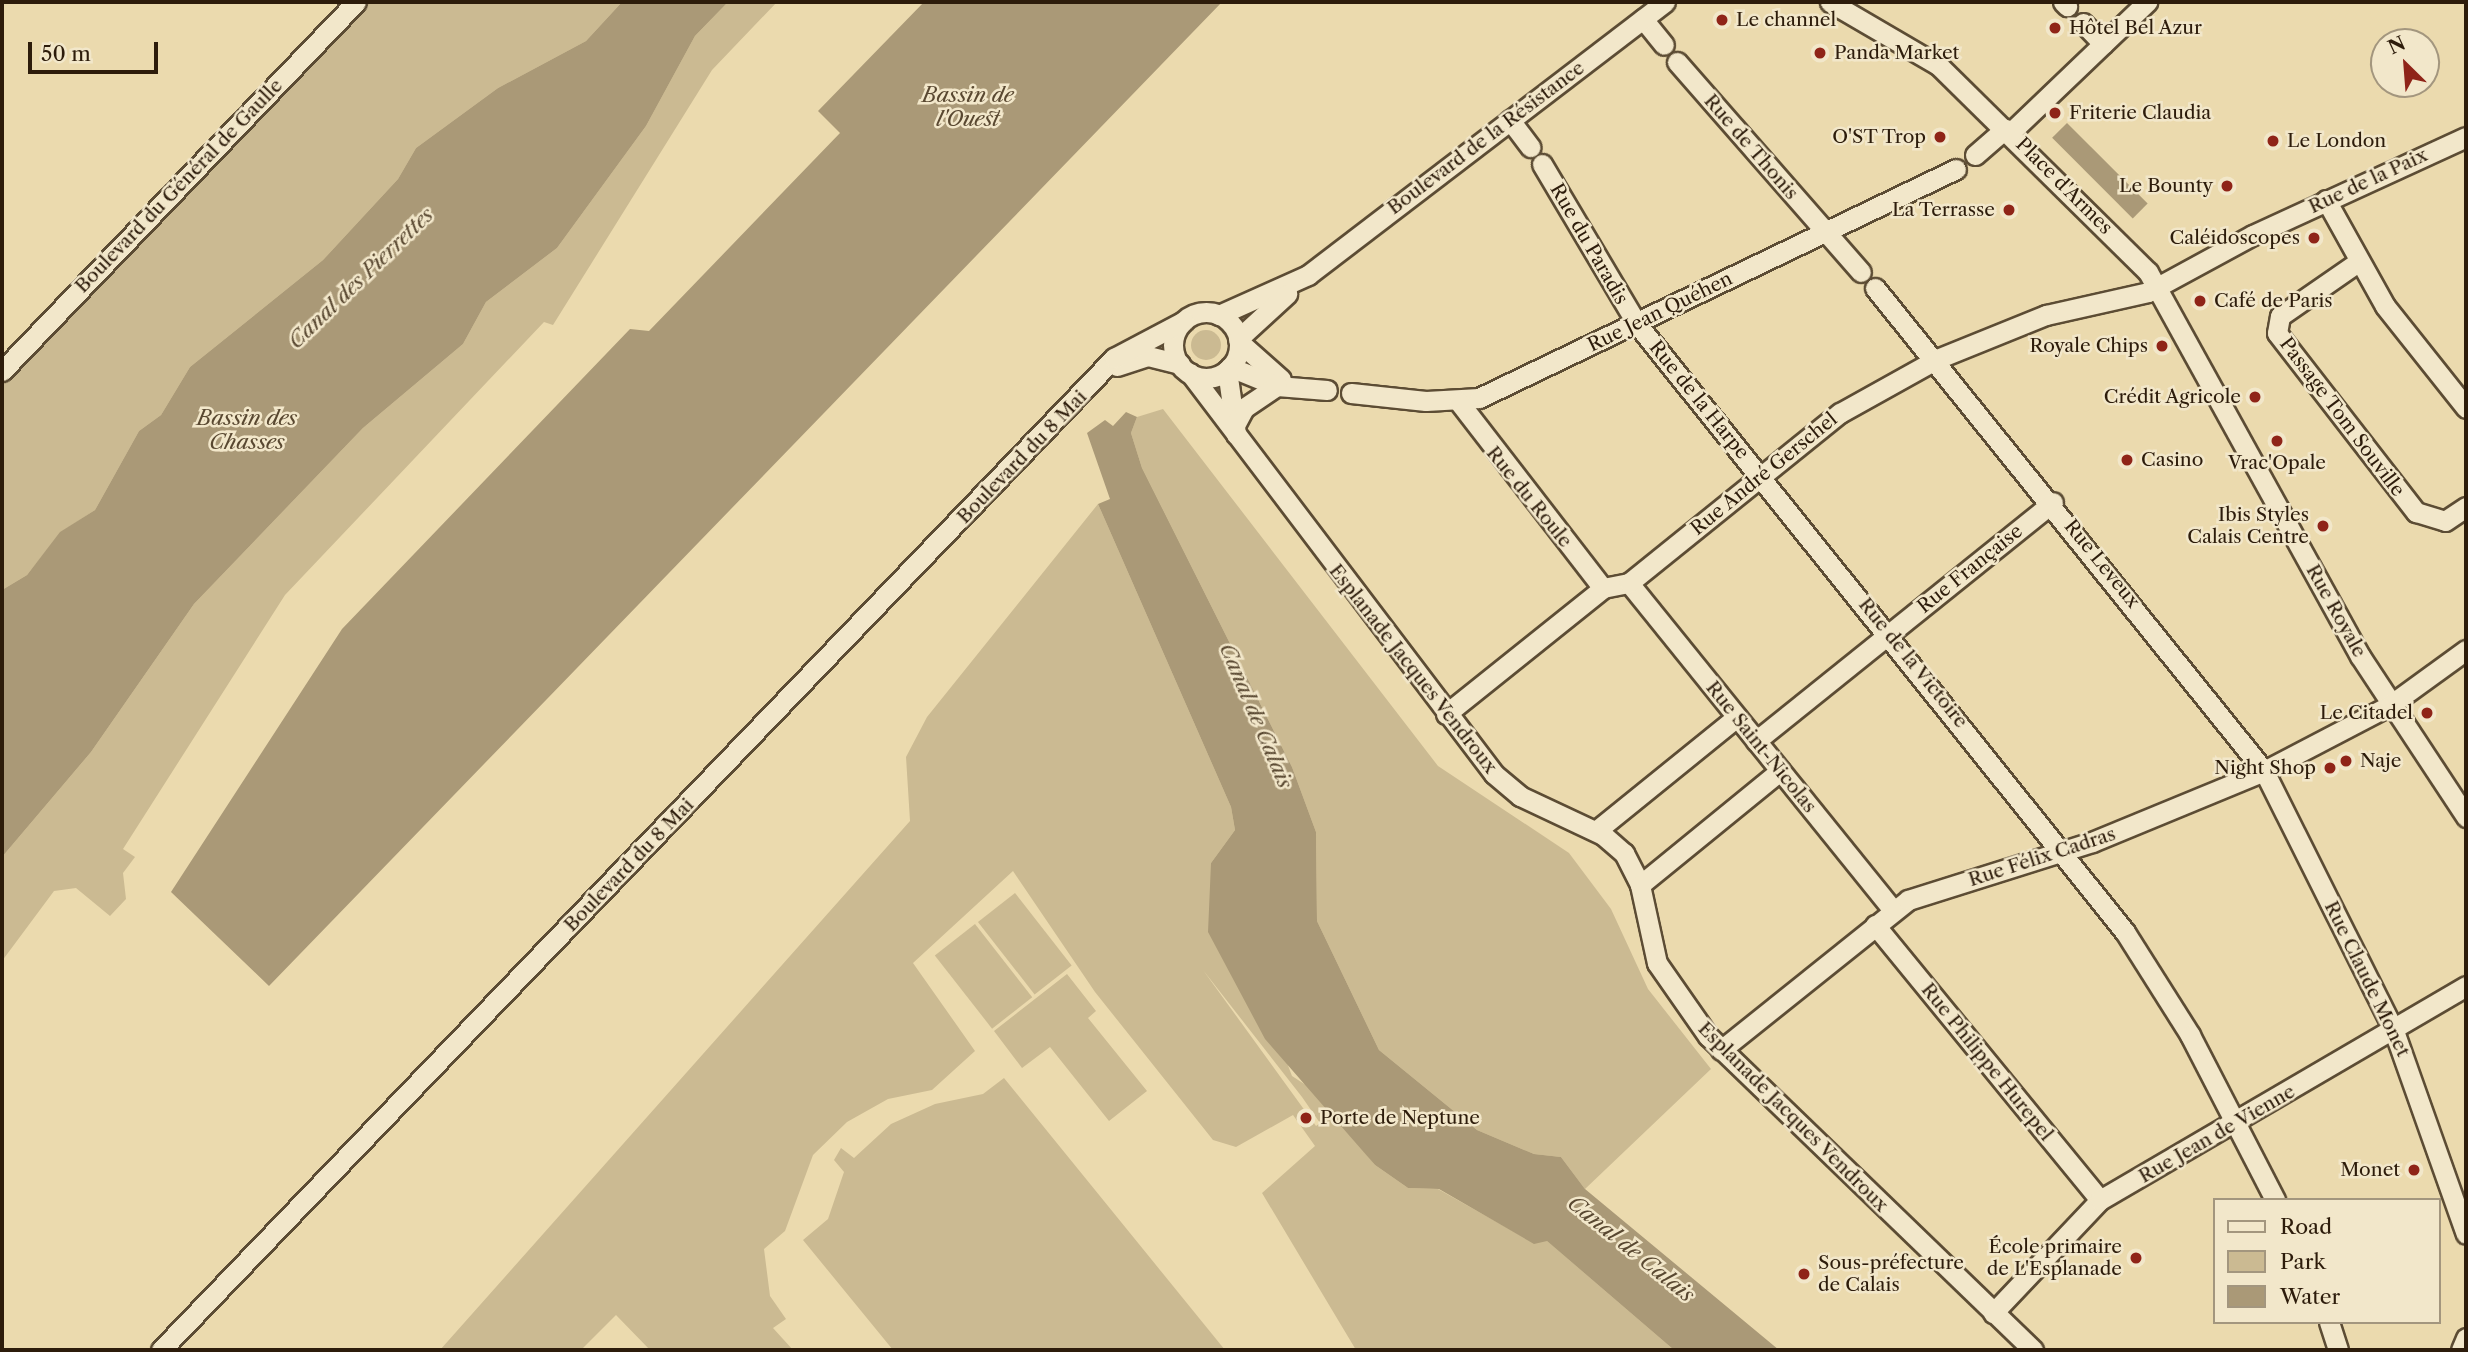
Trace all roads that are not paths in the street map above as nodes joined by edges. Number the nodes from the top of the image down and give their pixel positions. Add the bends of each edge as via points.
1 (337, 2) edge
2 (356, 2) edge
3 (1665, 2) edge
4 (1830, 2) edge
5 (2147, 2) edge
6 (1643, 19) junction
7 (2083, 23) dead end
8 (2103, 44) junction
9 (1664, 45) dead end
10 (1677, 62) dead end
11 (1510, 120) junction
12 (2008, 131) junction
13 (2466, 137) edge
14 (1530, 147) dead end
15 (1975, 155) dead end
16 (1542, 164) dead end
17 (1956, 169) dead end
18 (2326, 200) junction
19 (1826, 232) junction
20 (2358, 262) junction
21 (1861, 272) dead end
22 (1308, 275) junction
23 (2159, 286) junction
24 (1875, 288) dead end
25 (1219, 315) junction
26 (1185, 321) junction
27 (1637, 324) junction
28 (1238, 341) junction
29 (2, 353) edge
30 (1937, 359) junction
31 (1185, 368) junction
32 (1228, 369) junction
33 (2, 371) edge
34 (1096, 380) junction
35 (1277, 386) junction
36 (1298, 387) junction
37 (1327, 390) dead end
38 (1351, 393) dead end
39 (1459, 402) junction
40 (2466, 408) edge
41 (1234, 428) junction
42 (1247, 454) junction
43 (1761, 475) junction
44 (2053, 502) junction
45 (2466, 508) edge
46 (1629, 583) junction
47 (1603, 589) junction
48 (1890, 634) junction
49 (2466, 650) edge
50 (2390, 705) junction
51 (1446, 714) junction
52 (1737, 717) junction
53 (1756, 741) junction
54 (1780, 771) junction
55 (2264, 771) junction
56 (2466, 817) edge
57 (1595, 831) junction
58 (2065, 852) junction
59 (1640, 885) junction
60 (1893, 910) junction
61 (1875, 925) junction
62 (2466, 986) edge
63 (2394, 1031) junction
64 (1721, 1050) junction
65 (2238, 1124) junction
66 (2274, 1198) edge
67 (2100, 1200) junction
68 (2466, 1234) edge
69 (1993, 1312) junction
70 (2330, 1324) edge
71 (2466, 1338) edge
72 (161, 1350) edge
73 (2033, 1350) edge
74 (2338, 1350) edge
75 (2460, 1350) edge

1 - 29 street, Boulevard du Général de Gaulle
2 - 33 street, Boulevard du Général de Gaulle
3 - 6 street, Boulevard de la Résistance
4 - 12 street via 1927,56
5 - 8 street, Place d'Armes
6 - 9 street
6 - 11 street, Boulevard de la Résistance
7 - 8 street
8 - 12 street, Place d'Armes
10 - 19 street, Rue de Thonis
11 - 14 street
11 - 22 street, Boulevard de la Résistance
12 - 15 street
12 - 23 street, Place d'Armes
13 - 18 street, Rue de la Paix
16 - 27 street, Rue du Paradis
17 - 19 street, Rue Jean Quéhen
18 - 20 street
18 - 23 street, Rue de la Paix
19 - 21 street, Rue de Thonis
19 - 27 street, Rue Jean Quéhen
20 - 40 street via 2404,332
20 - 45 street, Passage Tom Souville via 2280,316 2277,333 2416,512 2445,521
22 - 25 street, Boulevard de la Résistance
22 - 28 street, Boulevard de la Résistance
23 - 30 street, Rue André Gerschel via 2051,313
23 - 50 street, Rue Royale
24 - 30 street, Rue Leveux
25 - 26 street via 1200,313
25 - 28 street
26 - 31 street via 1174,339
26 - 34 street, Boulevard du 8 Mai via 1122,351
27 - 39 street, Rue Jean Quéhen
27 - 43 street, Rue de la Harpe
28 - 32 street
28 - 36 street
30 - 43 street, Rue André Gerschel via 1830,419
30 - 44 street, Rue Leveux
31 - 32 street via 1207,377
31 - 34 street, Boulevard du 8 Mai via 1142,356
31 - 42 street, Esplanade Jacques Vendroux
32 - 35 street
32 - 41 street, Esplanade Jacques Vendroux
34 - 72 street, Boulevard du 8 Mai
35 - 36 street
35 - 41 street via 1244,408
36 - 37 street
38 - 39 street, Rue Jean Quéhen
39 - 47 street, Rue du Roule
41 - 42 street, Esplanade Jacques Vendroux
42 - 51 street, Esplanade Jacques Vendroux
43 - 46 street, Rue André Gerschel
43 - 48 street, Rue de la Victoire
44 - 48 street, Rue Française
44 - 55 street, Rue Leveux
46 - 47 street, Rue André Gerschel
46 - 52 street, Rue Saint-Nicolas
47 - 51 street, Rue André Gerschel
48 - 53 street, Rue Française
48 - 58 street, Rue de la Victoire
49 - 50 street, Rue Félix Cadras
50 - 55 street, Rue Félix Cadras
50 - 56 street, Rue Royale
51 - 57 street, Esplanade Jacques Vendroux via 1506,786
52 - 53 street, Rue Saint-Nicolas
52 - 57 street
53 - 54 street, Rue Saint-Nicolas
54 - 59 street
54 - 60 street, Rue Saint-Nicolas
55 - 58 street, Rue Félix Cadras
55 - 63 street, Rue Claude Monet
57 - 59 street, Esplanade Jacques Vendroux via 1624,853
58 - 60 street, Rue Félix Cadras via 1916,897
58 - 65 street, Rue de la Victoire via 2160,985
59 - 64 street, Esplanade Jacques Vendroux via 1663,976
60 - 61 street, Rue Félix Cadras
61 - 64 street, Rue Félix Cadras
61 - 67 street, Rue Philippe Hurepel
62 - 63 street, Rue Jean de Vienne
63 - 65 street, Rue Jean de Vienne
63 - 68 street, Rue Claude Monet
64 - 69 street, Esplanade Jacques Vendroux
65 - 66 street, Rue de la Victoire
65 - 67 street, Rue Jean de Vienne
67 - 69 street, Rue Jean de Vienne
69 - 73 street, Esplanade Jacques Vendroux
70 - 74 street
71 - 75 street

